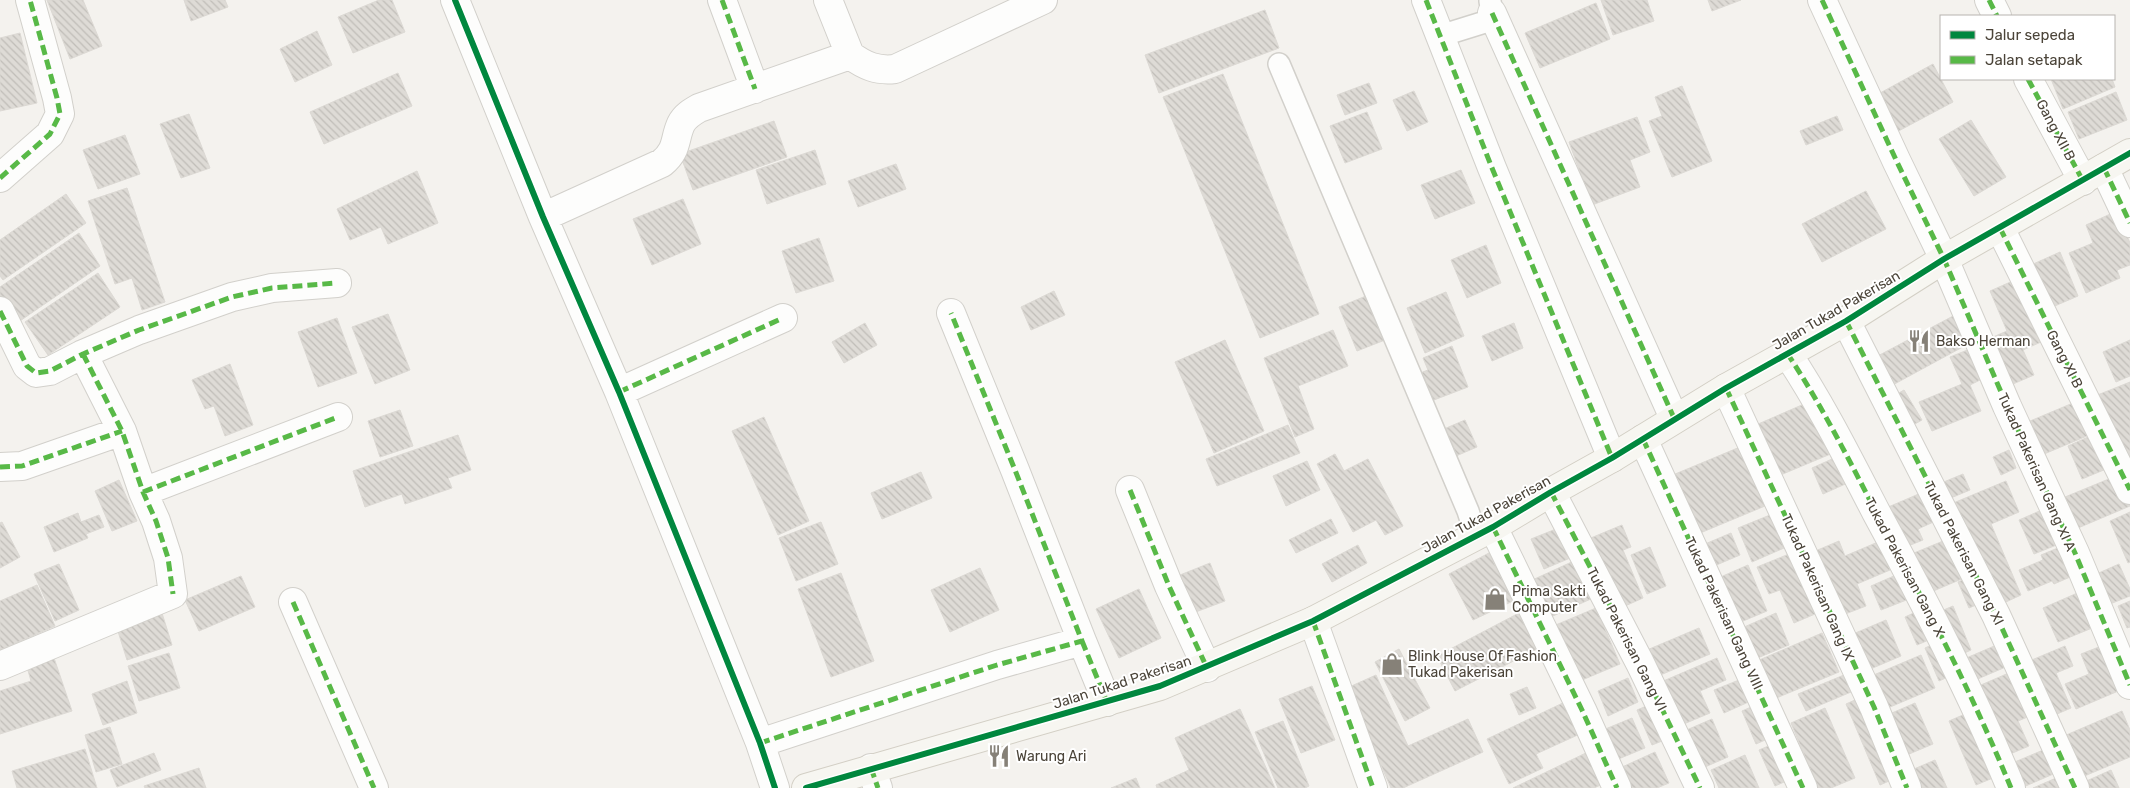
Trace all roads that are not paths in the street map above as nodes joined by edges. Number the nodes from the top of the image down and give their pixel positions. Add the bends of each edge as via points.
1 (30, 0) edge
2 (455, 0) edge
3 (722, 0) edge
4 (828, 0) edge
5 (1043, 0) edge
6 (1426, 0) edge
7 (1822, 0) edge
8 (1989, 0) edge
9 (1491, 6) edge
10 (1996, 15) edge
11 (1440, 36) junction
12 (850, 55) junction
13 (1279, 64) dead end
14 (2032, 86) edge
15 (755, 89) junction
16 (2130, 153) edge
17 (2094, 175) junction
18 (0, 178) edge
19 (543, 217) junction
20 (2130, 223) edge
21 (2000, 228) junction
22 (1944, 259) junction
23 (337, 283) dead end
24 (0, 311) edge
25 (951, 313) dead end
26 (783, 318) dead end
27 (1846, 321) junction
28 (83, 354) junction
29 (1787, 354) junction
30 (1726, 388) junction
31 (619, 392) junction
32 (338, 417) dead end
33 (1674, 418) junction
34 (122, 432) junction
35 (1643, 439) junction
36 (1612, 458) junction
37 (0, 468) edge
38 (1130, 490) dead end
39 (2130, 490) edge
40 (143, 492) junction
41 (1550, 492) junction
42 (1484, 532) junction
43 (293, 602) dead end
44 (1313, 621) junction
45 (1082, 642) junction
46 (0, 666) edge
47 (1206, 668) junction
48 (2130, 685) edge
49 (1108, 702) junction
50 (760, 743) junction
51 (874, 778) edge
52 (374, 788) edge
53 (775, 788) edge
54 (806, 788) edge
55 (1372, 788) edge
56 (1617, 788) edge
57 (1700, 788) edge
58 (1803, 788) edge
59 (1907, 788) edge
60 (2011, 788) edge
61 (2075, 788) edge

1 - 18 street via 60,114 50,134
2 - 19 street
3 - 15 street
4 - 12 street
5 - 12 street via 895,69 882,71 866,66
6 - 11 street
7 - 22 street, Tukad Pakerisan Gang XI A
8 - 10 street
9 - 11 lane via 1485,22
9 - 33 street
11 - 36 street
12 - 15 street
13 - 42 lane via 1468,511
14 - 17 street, Gang XII B
15 - 19 street via 687,115 674,150 662,163
16 - 17 street, Jalan Tukad Pakerisan
17 - 20 street, Gang XII B
17 - 21 street, Jalan Tukad Pakerisan
19 - 31 street
21 - 22 street, Jalan Tukad Pakerisan
21 - 39 street, Gang XI B
22 - 27 street, Jalan Tukad Pakerisan
22 - 48 street, Tukad Pakerisan Gang XI A
23 - 28 street via 272,288 232,297
24 - 28 street via 27,366 36,373 50,371
25 - 45 street
26 - 31 street
27 - 29 street, Jalan Tukad Pakerisan
27 - 61 street, Tukad Pakerisan Gang XI via 1996,615
28 - 34 street
29 - 30 street, Jalan Tukad Pakerisan
29 - 60 street, Tukad Pakerisan Gang X via 1808,386 1907,569 1972,697
30 - 33 street, Jalan Tukad Pakerisan
30 - 59 street, Tukad Pakerisan Gang IX via 1874,707
31 - 50 street
32 - 40 street
33 - 35 street, Jalan Tukad Pakerisan
34 - 37 street via 22,466
34 - 40 street
35 - 36 street, Jalan Tukad Pakerisan
35 - 58 street, Tukad Pakerisan Gang VIII
36 - 41 street, Jalan Tukad Pakerisan
38 - 47 street
40 - 46 street via 168,558 173,594
41 - 42 street, Jalan Tukad Pakerisan
41 - 57 street, Tukad Pakerisan Gang VI via 1640,663
42 - 44 street, Jalan Tukad Pakerisan
42 - 56 street via 1582,710
43 - 52 street
44 - 47 street, Jalan Tukad Pakerisan
44 - 55 street
45 - 49 street
45 - 50 street via 997,665
47 - 49 street, Jalan Tukad Pakerisan
49 - 51 street, Jalan Tukad Pakerisan
50 - 53 street
51 - 54 street, Jalan Tukad Pakerisan

